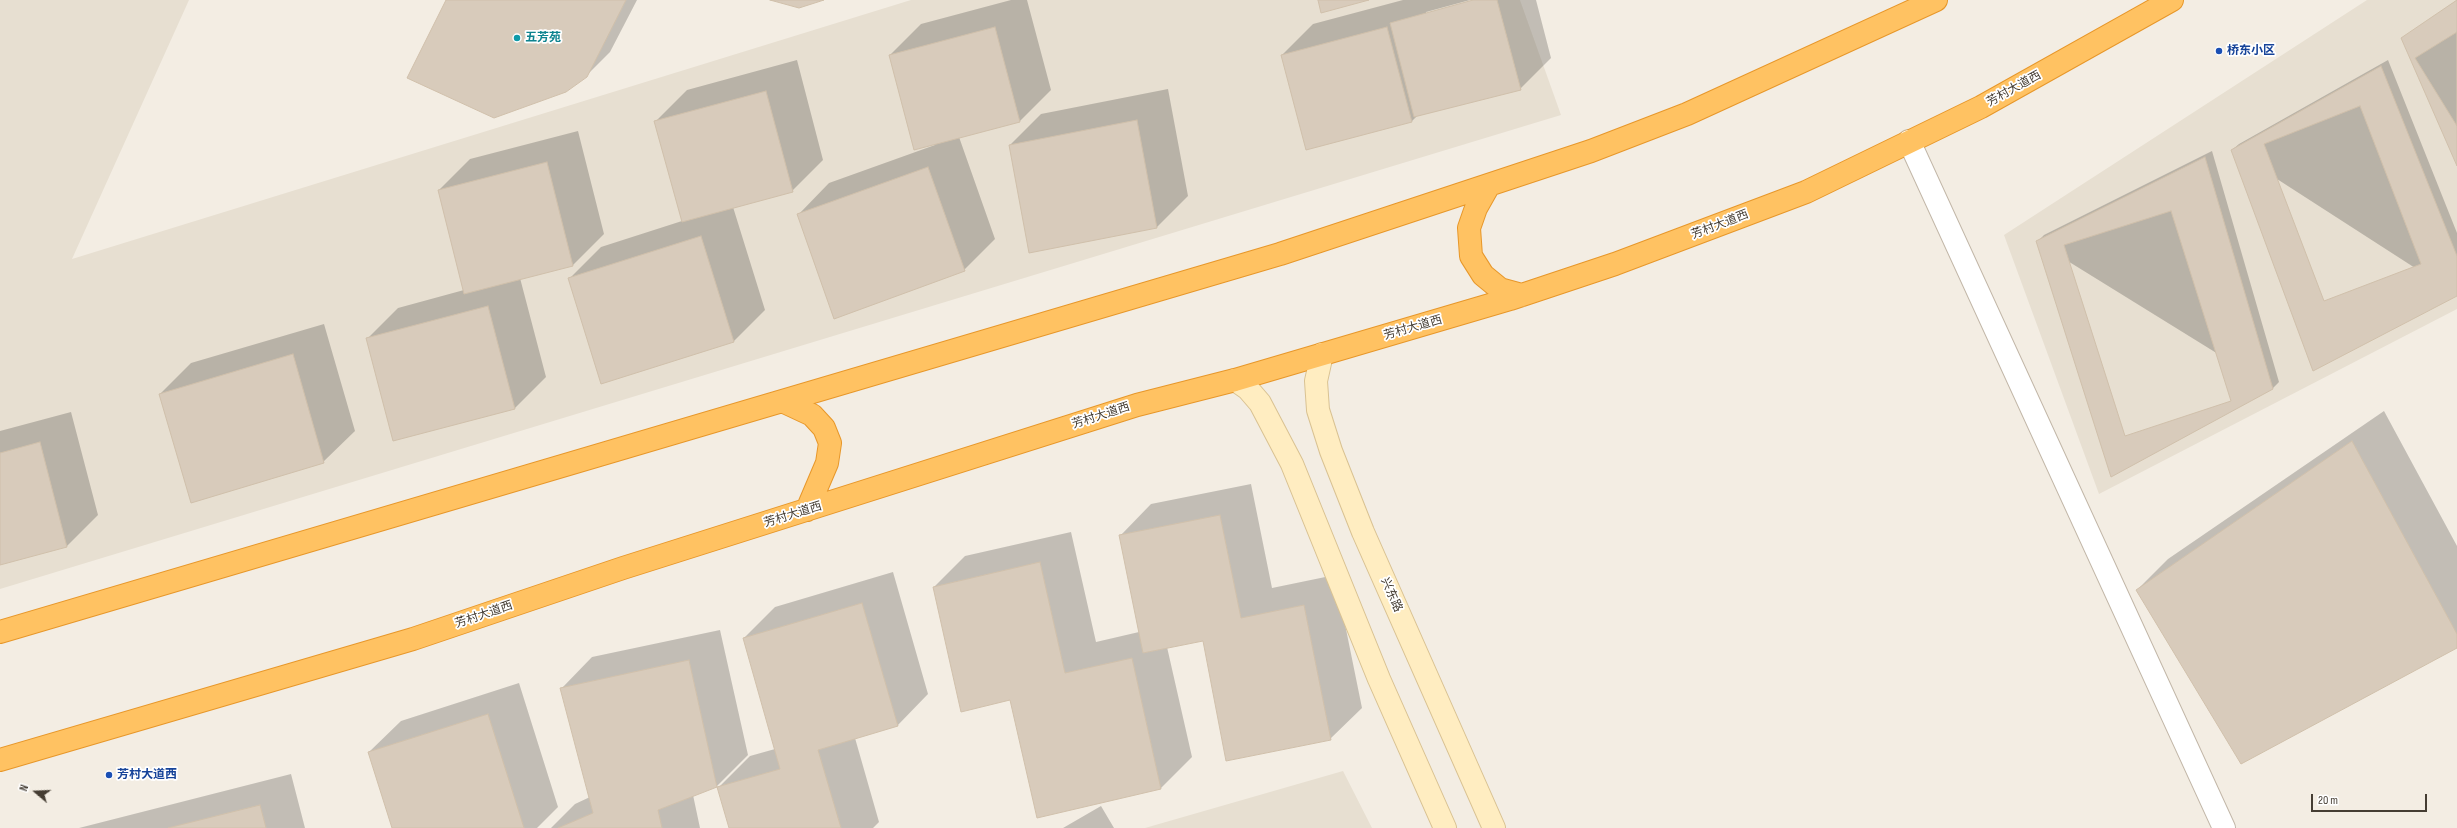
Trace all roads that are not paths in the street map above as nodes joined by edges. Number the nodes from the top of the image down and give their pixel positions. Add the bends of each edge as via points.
1 (1936, 0) edge
2 (2172, 0) edge
3 (1909, 142) junction
4 (1489, 185) junction
5 (1522, 295) junction
6 (1322, 354) junction
7 (1235, 380) junction
8 (782, 401) junction
9 (807, 510) junction
10 (0, 632) edge
11 (0, 760) edge
12 (1445, 828) edge
13 (1494, 828) edge
14 (2224, 828) edge

1 - 4 highway via 1687,114 1591,151
2 - 3 highway, 芳村大道西 via 1981,107
3 - 5 highway, 芳村大道西 via 1806,192 1615,264
3 - 14 street
4 - 5 highway via 1476,208 1469,228 1472,256 1484,275 1500,289
4 - 8 highway via 1280,254
5 - 6 highway, 芳村大道西
6 - 7 highway, 芳村大道西
6 - 13 street, 兴东路 via 1316,381 1318,410 1331,451 1363,532
7 - 9 highway, 芳村大道西 via 1137,405
7 - 12 street via 1248,389 1260,403 1292,464 1379,679
8 - 9 highway via 812,414 824,428 830,443 827,462
8 - 10 highway
9 - 11 highway, 芳村大道西 via 413,638

